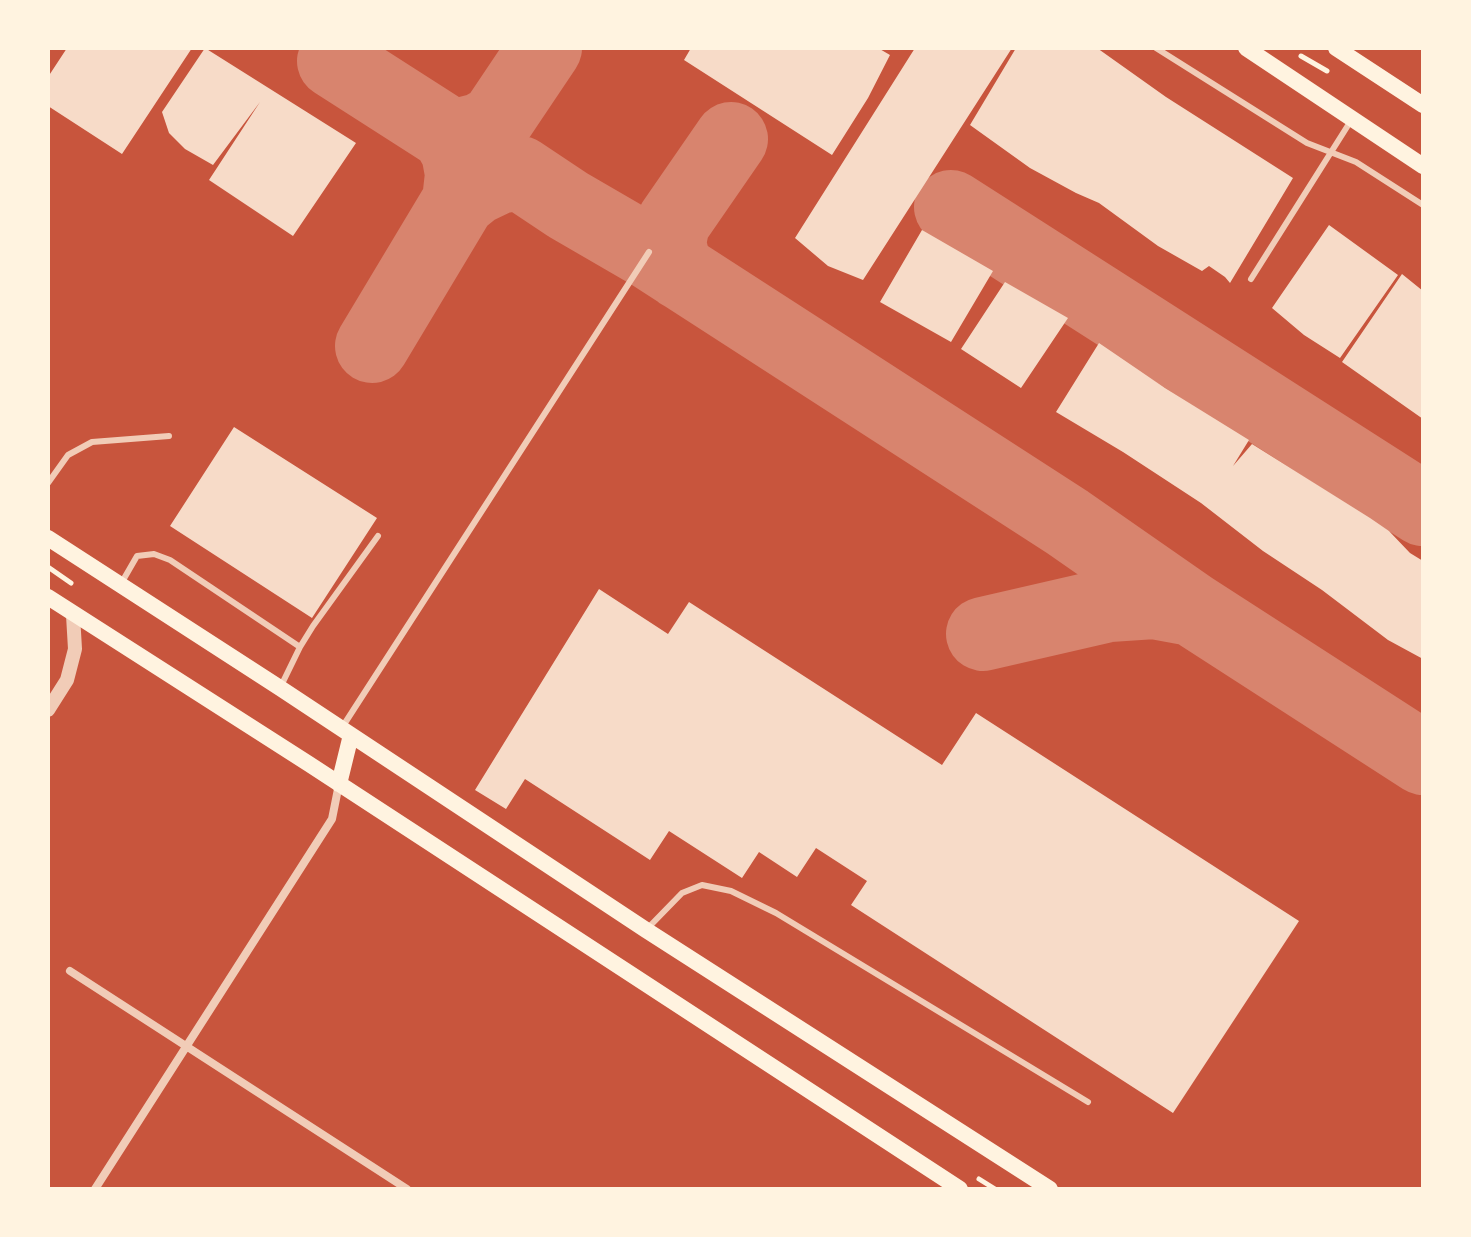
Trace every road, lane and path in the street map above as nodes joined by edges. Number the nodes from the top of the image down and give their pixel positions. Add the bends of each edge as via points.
1 (1156, 48) edge
2 (1246, 48) edge
3 (1336, 48) edge
4 (1423, 105) edge
5 (1352, 119) junction
6 (1330, 151) junction
7 (1423, 166) edge
8 (1423, 205) edge
9 (649, 252) dead end
10 (1251, 279) dead end
11 (169, 436) dead end
12 (48, 483) edge
13 (378, 536) dead end
14 (48, 538) edge
15 (120, 586) junction
16 (48, 597) edge
17 (73, 615) junction
18 (300, 647) junction
19 (280, 688) junction
20 (48, 710) edge
21 (346, 732) junction
22 (339, 784) junction
23 (646, 930) junction
24 (70, 971) dead end
25 (186, 1045) junction
26 (1088, 1102) dead end
27 (942, 1184) edge
28 (95, 1189) edge
29 (407, 1189) edge
30 (960, 1189) edge
31 (1050, 1189) edge

1 - 6 lane via 1307,143
2 - 5 main road
3 - 4 main road
5 - 6 lane
5 - 7 main road
6 - 8 lane
6 - 10 lane
9 - 21 lane
11 - 12 lane via 92,442 68,455
13 - 18 lane
14 - 15 main road
15 - 18 lane via 137,556 154,554
15 - 19 main road
16 - 17 main road
17 - 20 street via 75,649 67,680
17 - 22 main road
18 - 19 lane
19 - 21 main road
21 - 22 main road
21 - 23 main road
22 - 25 street via 332,819
22 - 27 main road
23 - 26 lane via 682,893 702,885 731,891
23 - 31 main road
24 - 25 street
25 - 28 street
25 - 29 street
27 - 30 main road

